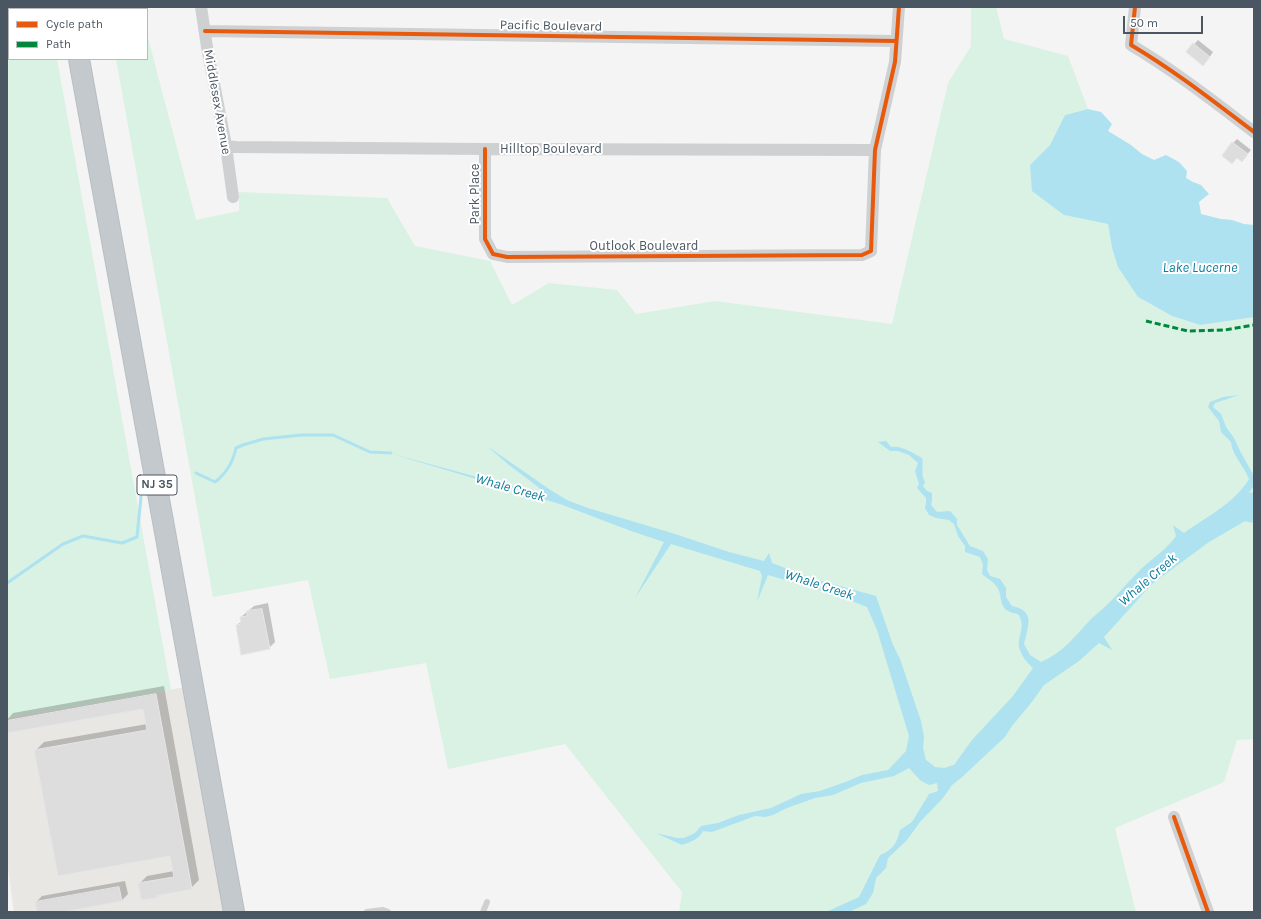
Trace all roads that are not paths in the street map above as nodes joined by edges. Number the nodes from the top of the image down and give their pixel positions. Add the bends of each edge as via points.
1 (201, 7) edge
2 (899, 7) edge
3 (1135, 7) edge
4 (205, 31) junction
5 (896, 41) junction
6 (79, 60) edge
7 (92, 60) edge
8 (1254, 132) edge
9 (226, 146) junction
10 (485, 149) junction
11 (875, 150) junction
12 (233, 197) dead end
13 (485, 239) joint
14 (1174, 817) dead end
15 (487, 902) dead end
16 (234, 912) edge
17 (247, 912) edge
18 (367, 912) edge
19 (388, 912) edge
20 (483, 912) edge
21 (1208, 912) edge

1 - 4 street, Middlesex Avenue
2 - 5 street
3 - 8 street via 1131,46 1190,83
4 - 5 street, Pacific Boulevard
4 - 9 street, Middlesex Avenue
5 - 11 street via 895,62
6 - 16 highway, NJ 35
7 - 17 highway, NJ 35
9 - 10 street, Hilltop Boulevard
9 - 12 street, Middlesex Avenue
10 - 11 street, Hilltop Boulevard
10 - 13 street, Park Place
11 - 13 street, Outlook Boulevard via 871,251 862,255 507,256 493,254
14 - 21 street
15 - 20 lane
18 - 19 lane

